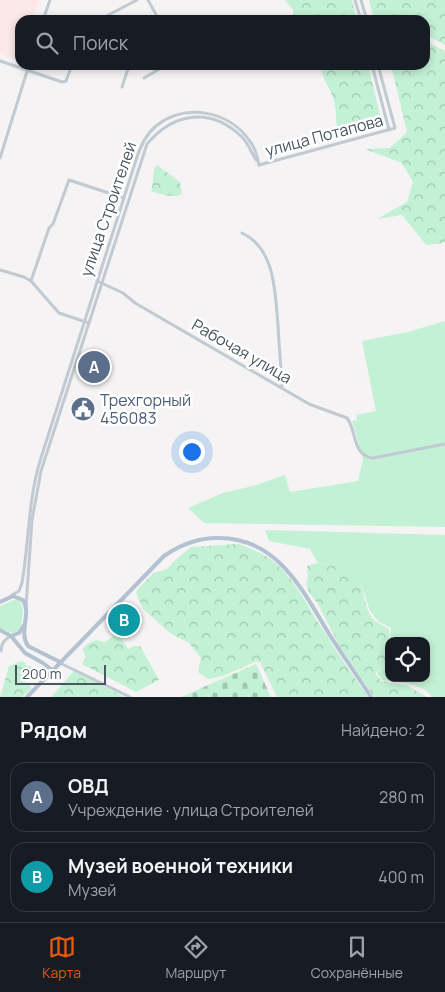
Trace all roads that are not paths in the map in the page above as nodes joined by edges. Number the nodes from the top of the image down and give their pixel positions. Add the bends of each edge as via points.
1 (50, 0) edge
2 (137, 0) edge
3 (148, 0) edge
4 (355, 0) edge
5 (361, 0) edge
6 (45, 15) edge
7 (109, 15) edge
8 (156, 15) edge
9 (359, 15) edge
10 (366, 15) edge
11 (0, 61) edge
12 (15, 66) edge
13 (28, 70) joint
14 (70, 70) edge
15 (127, 70) edge
16 (158, 70) edge
17 (373, 70) edge
18 (379, 70) edge
19 (144, 78) dead end
20 (122, 87) dead end
21 (220, 119) junction
22 (389, 130) junction
23 (2, 146) edge
24 (0, 158) edge
25 (259, 165) joint
26 (124, 198) junction
27 (128, 199) junction
28 (242, 233) dead end
29 (0, 270) edge
30 (31, 281) junction
31 (98, 281) junction
32 (102, 282) junction
33 (84, 322) junction
34 (89, 323) junction
35 (282, 387) junction
36 (445, 444) edge
37 (11, 596) junction
38 (0, 602) edge
39 (26, 609) junction
40 (25, 623) junction
41 (0, 630) edge
42 (11, 636) junction
43 (1, 651) edge
44 (60, 662) junction
45 (52, 670) junction
46 (26, 697) edge
47 (130, 697) edge
48 (371, 697) edge

1 - 6 street
2 - 7 street
3 - 8 street
4 - 9 street
5 - 10 street
11 - 12 street
13 - 14 street via 62,82 66,81
13 - 23 street
15 - 20 street
16 - 19 street
17 - 22 street
18 - 22 street, улица Потапова via 395,128
21 - 25 street, улица Строителей via 242,137
21 - 26 street, улица Строителей via 204,112 190,112 156,127 142,145
21 - 27 street, улица Строителей via 189,117 156,133 144,151
22 - 25 street, улица Потапова
23 - 24 street
26 - 27 street
26 - 30 street via 69,180
26 - 31 street, улица Строителей
27 - 32 street, улица Строителей
28 - 35 street via 263,251 274,282
29 - 30 street
30 - 33 street via 59,313
31 - 32 street, Рабочая улица
31 - 33 street, улица Строителей
32 - 34 street, улица Строителей
32 - 35 street, Рабочая улица
33 - 34 street
33 - 37 street, улица Строителей via 36,476 22,585
34 - 39 street, улица Строителей via 38,482
35 - 36 street, Рабочая улица via 309,404 347,418 359,452 364,456 372,458
37 - 38 main road
37 - 39 main road via 22,600
39 - 40 main road
40 - 42 main road via 19,633
40 - 44 main road via 24,637 28,646
41 - 42 main road
42 - 43 street via 4,641
42 - 45 main road via 24,652
44 - 45 main road
44 - 47 street
44 - 48 main road via 170,552 194,541 232,539 260,548 282,563
45 - 46 main road

